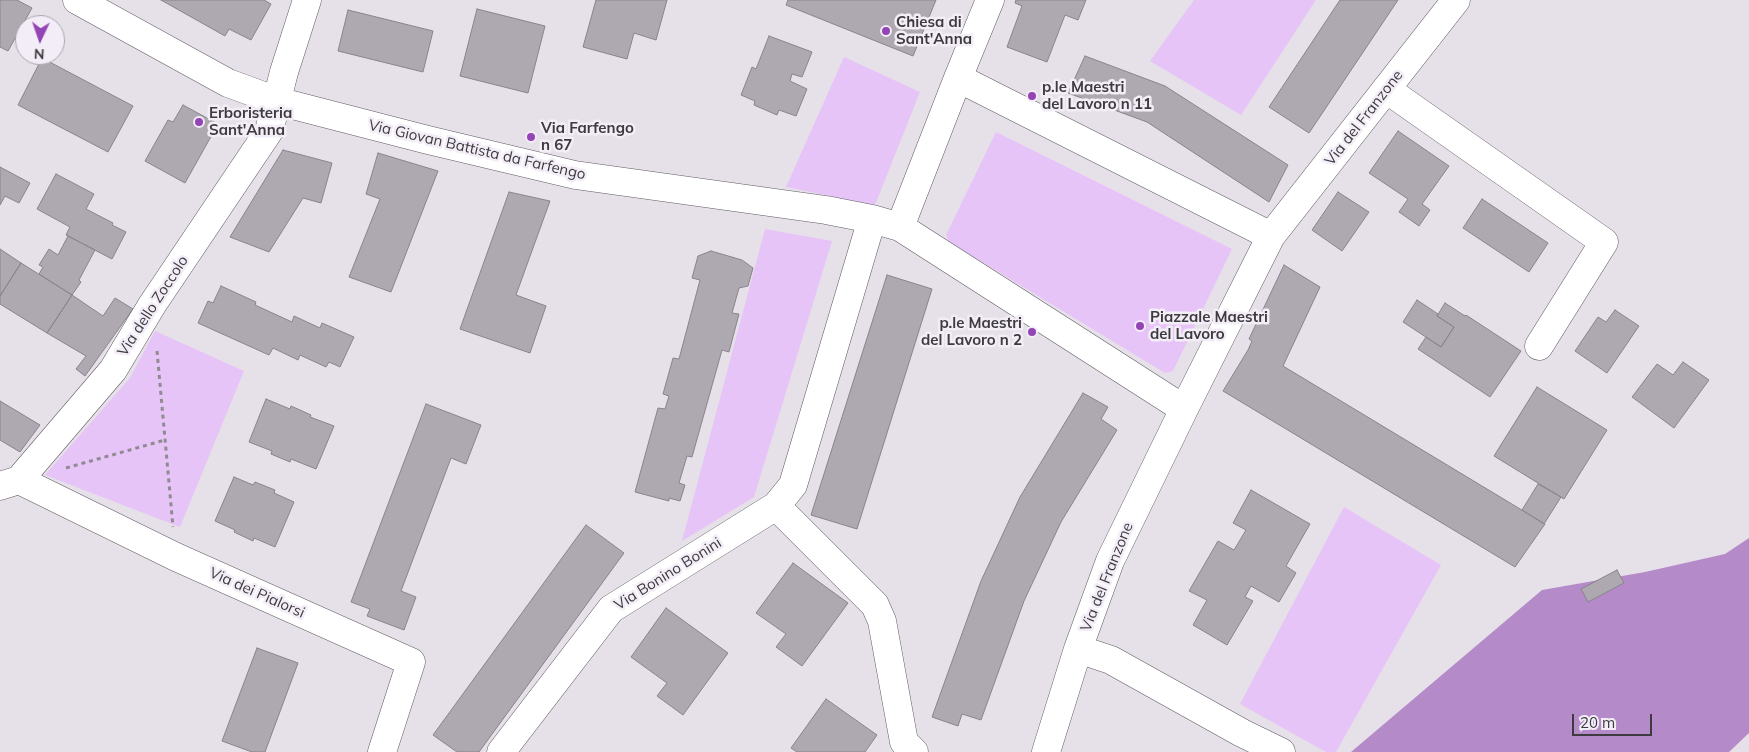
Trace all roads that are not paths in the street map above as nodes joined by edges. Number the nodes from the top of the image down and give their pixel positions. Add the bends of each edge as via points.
1 (77, 0) edge
2 (307, 0) edge
3 (990, 0) edge
4 (1456, 0) edge
5 (115, 9) edge
6 (958, 78) junction
7 (1386, 89) junction
8 (277, 101) junction
9 (872, 219) junction
10 (900, 227) junction
11 (1271, 236) junction
12 (1539, 346) dead end
13 (1184, 409) junction
14 (10, 483) edge
15 (776, 506) junction
16 (1078, 649) junction
17 (382, 752) edge
18 (501, 752) edge
19 (914, 752) edge
20 (1046, 752) edge
21 (1281, 752) edge

1 - 5 street, Via Giovan Battista da Farfengo
2 - 8 street, Via dello Zoccolo
3 - 6 street
4 - 7 street, Via del Franzone
5 - 8 street, Via Giovan Battista da Farfengo via 228,83
6 - 10 street
6 - 11 street
7 - 11 street, Via del Franzone
7 - 12 street via 1604,242
8 - 9 street, Via Giovan Battista da Farfengo via 575,175
8 - 14 street, Via dello Zoccolo via 269,131 152,305 113,370
9 - 10 street, Via Giovan Battista da Farfengo
9 - 15 street, Via Bonino Bonini via 793,485
10 - 13 street
11 - 13 street
13 - 16 street, Via del Franzone via 1110,561
14 - 17 street, Via dei Pialorsi via 411,662
15 - 18 street, Via Bonino Bonini via 611,609
15 - 19 street via 875,605 882,621 904,742
16 - 20 street, Via del Franzone
16 - 21 street via 1111,660

